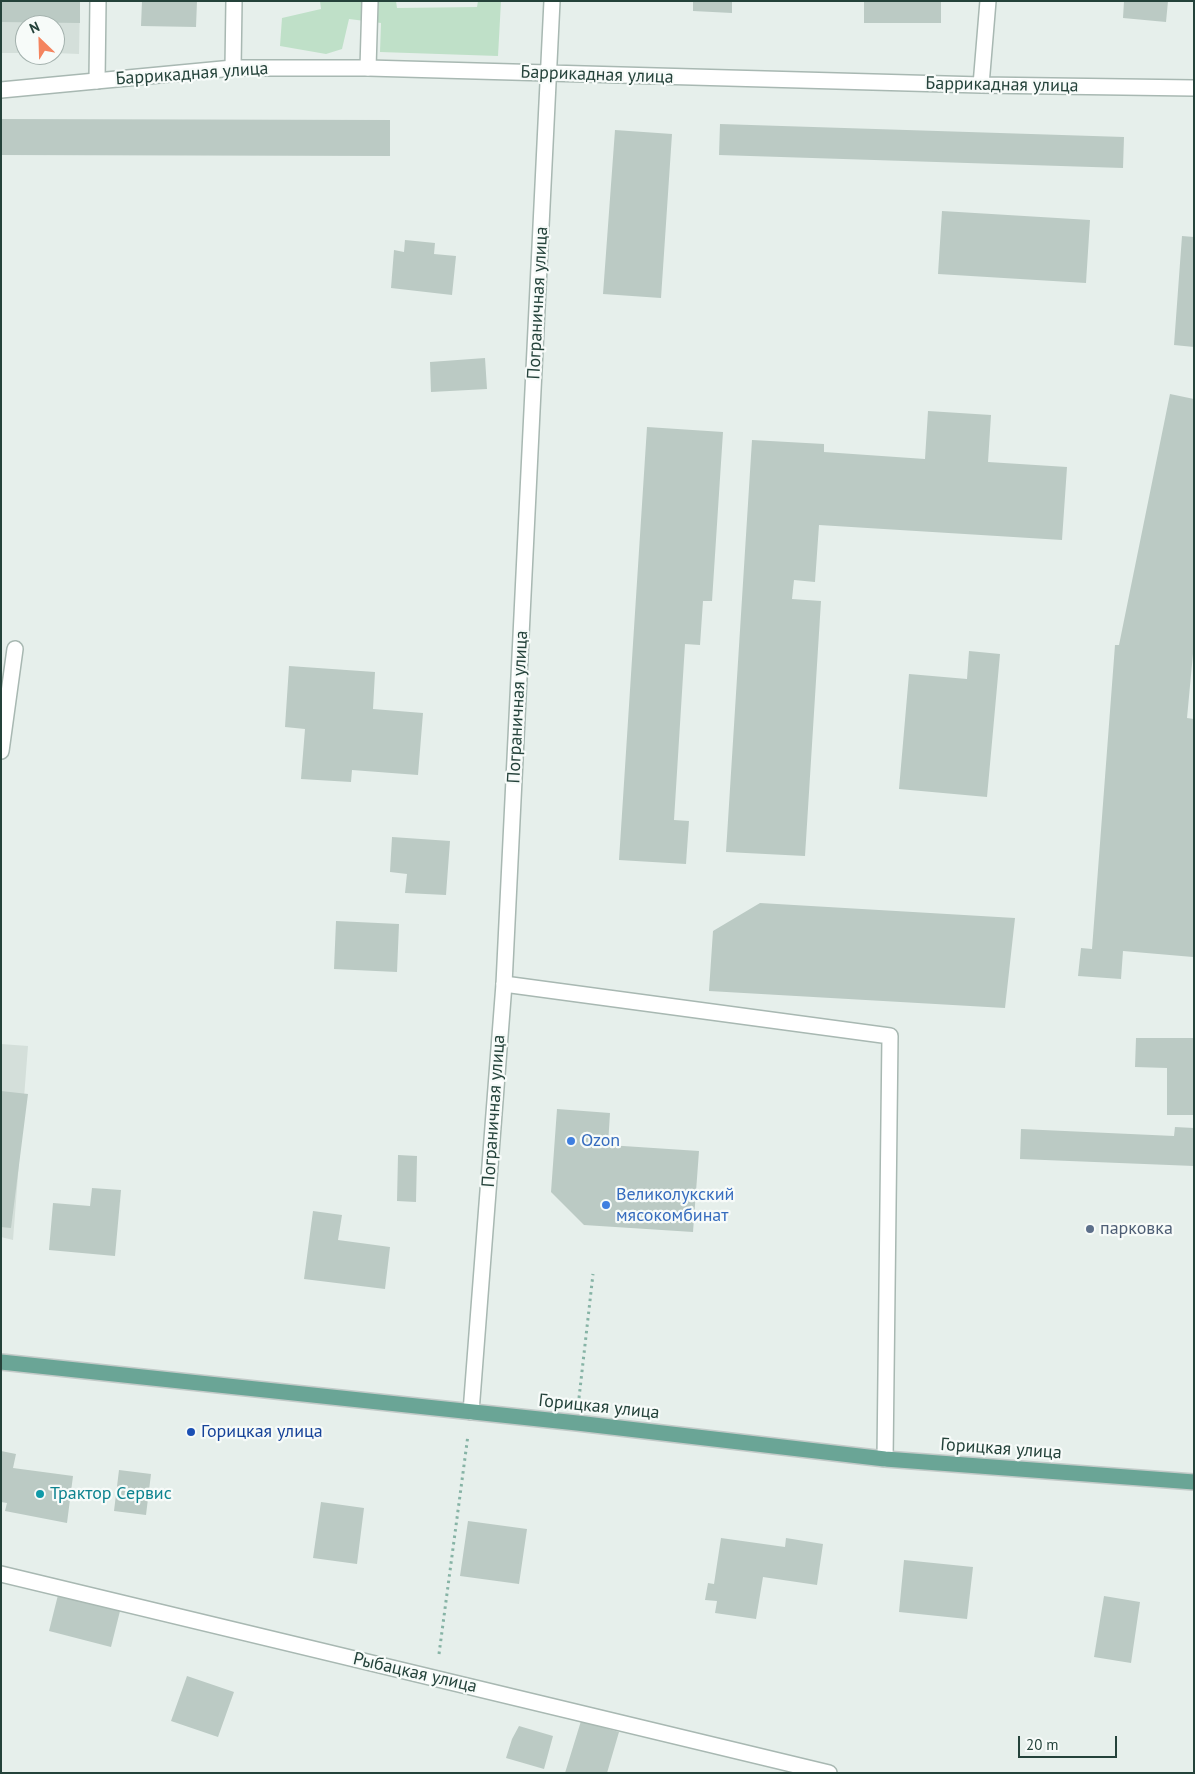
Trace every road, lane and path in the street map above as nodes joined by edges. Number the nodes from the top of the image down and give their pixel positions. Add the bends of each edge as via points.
1 (98, 1) edge
2 (234, 1) edge
3 (370, 1) edge
4 (552, 1) edge
5 (988, 1) edge
6 (233, 68) junction
7 (368, 68) junction
8 (549, 74) junction
9 (97, 82) junction
10 (981, 84) junction
11 (1194, 88) edge
12 (1, 90) edge
13 (15, 649) dead end
14 (1, 751) edge
15 (504, 984) junction
16 (592, 1274) dead end
17 (1, 1362) edge
18 (470, 1412) junction
19 (577, 1423) junction
20 (885, 1459) junction
21 (1194, 1482) edge
22 (1, 1574) edge
23 (436, 1677) junction
24 (829, 1773) edge

1 - 9 street
2 - 6 street
3 - 7 street
4 - 8 street, Пограничная улица
5 - 10 street
6 - 7 street, Баррикадная улица
6 - 9 street, Баррикадная улица
7 - 8 street, Баррикадная улица
8 - 10 street, Баррикадная улица
8 - 15 street, Пограничная улица
9 - 12 street, Баррикадная улица
10 - 11 street, Баррикадная улица
13 - 14 street
15 - 18 street, Пограничная улица
15 - 20 street via 890,1036
16 - 19 path
17 - 18 main road, Горицкая улица
18 - 19 main road, Горицкая улица
18 - 23 path
19 - 20 main road, Горицкая улица
20 - 21 main road, Горицкая улица
22 - 23 street, Рыбацкая улица
23 - 24 street, Рыбацкая улица

